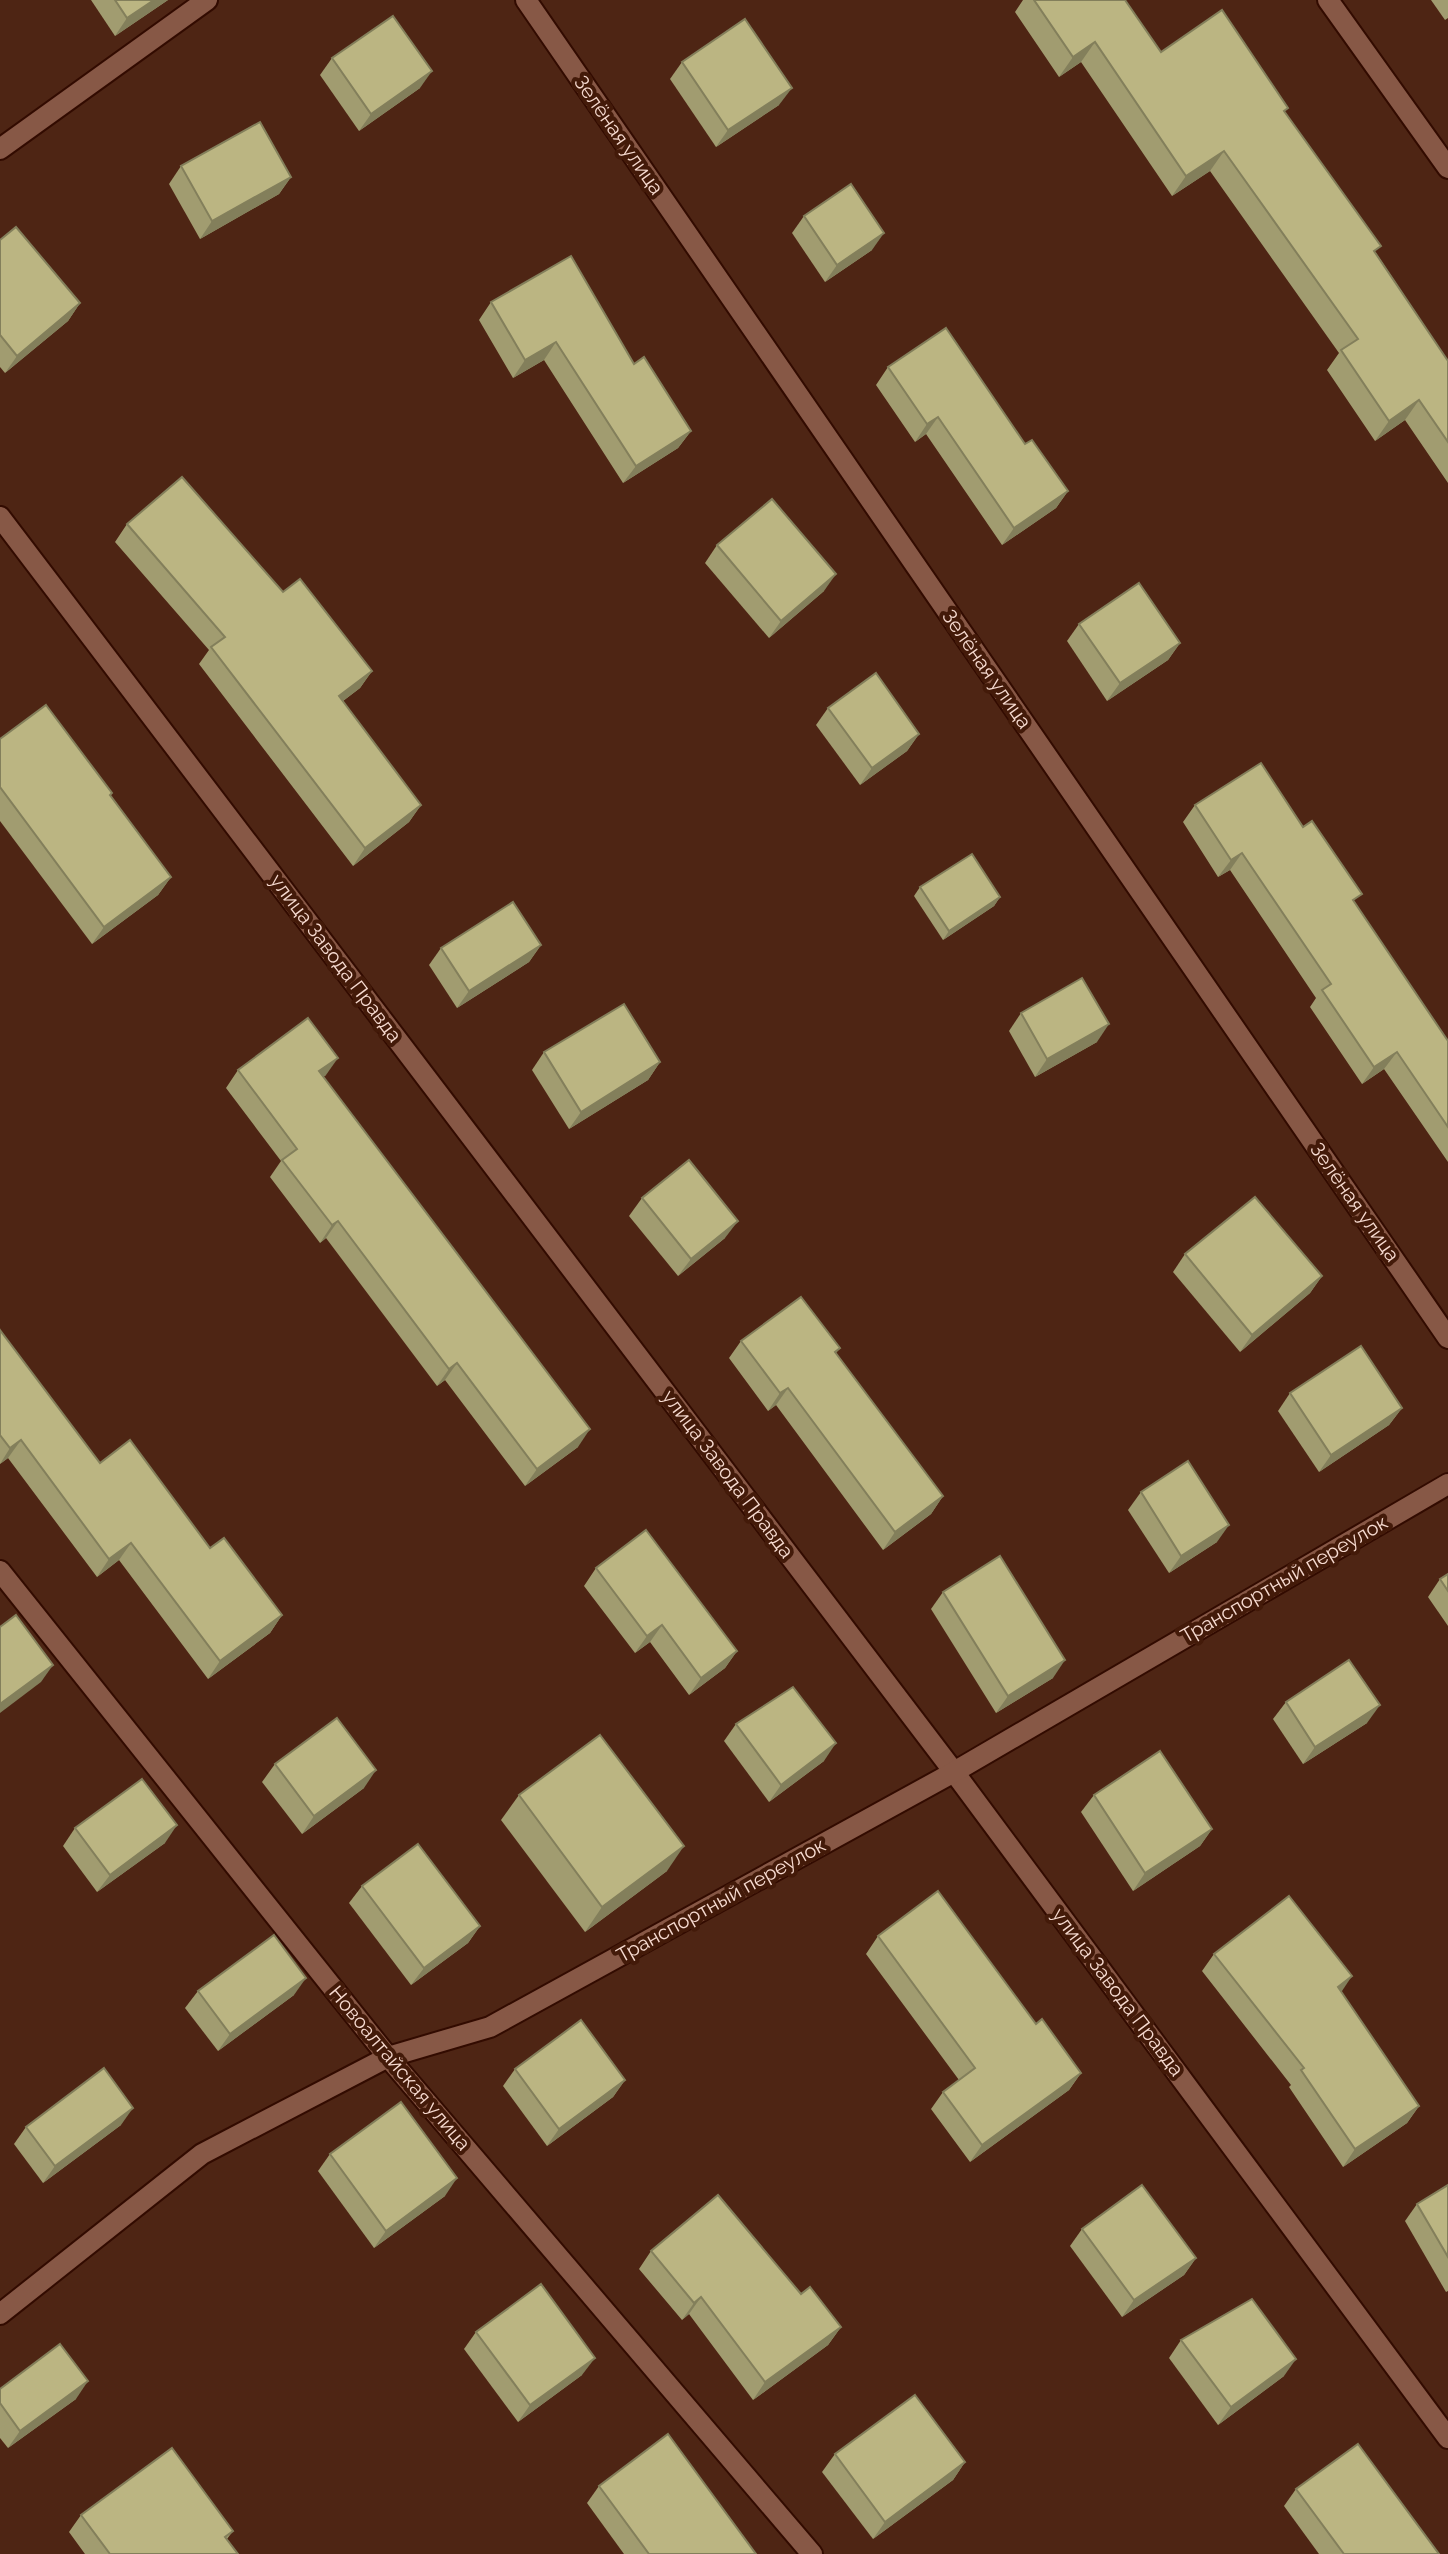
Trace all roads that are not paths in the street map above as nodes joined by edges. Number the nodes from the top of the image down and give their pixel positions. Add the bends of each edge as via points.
1 (207, 0) edge
2 (526, 0) edge
3 (1328, 0) edge
4 (0, 149) edge
5 (1448, 168) edge
6 (0, 517) edge
7 (1448, 1338) edge
8 (1448, 1484) edge
9 (0, 1571) edge
10 (954, 1772) junction
11 (388, 2057) junction
12 (0, 2314) edge
13 (1448, 2438) edge
14 (812, 2554) edge

1 - 4 street
2 - 7 street, Зелёная улица
3 - 5 street
6 - 10 street, улица Завода Правда
8 - 10 street, Транспортный переулок
9 - 11 street, Новоалтайская улица
10 - 11 street, Транспортный переулок via 490,2027
10 - 13 street, улица Завода Правда
11 - 12 street, Транспортный переулок via 202,2154
11 - 14 street, Новоалтайская улица

